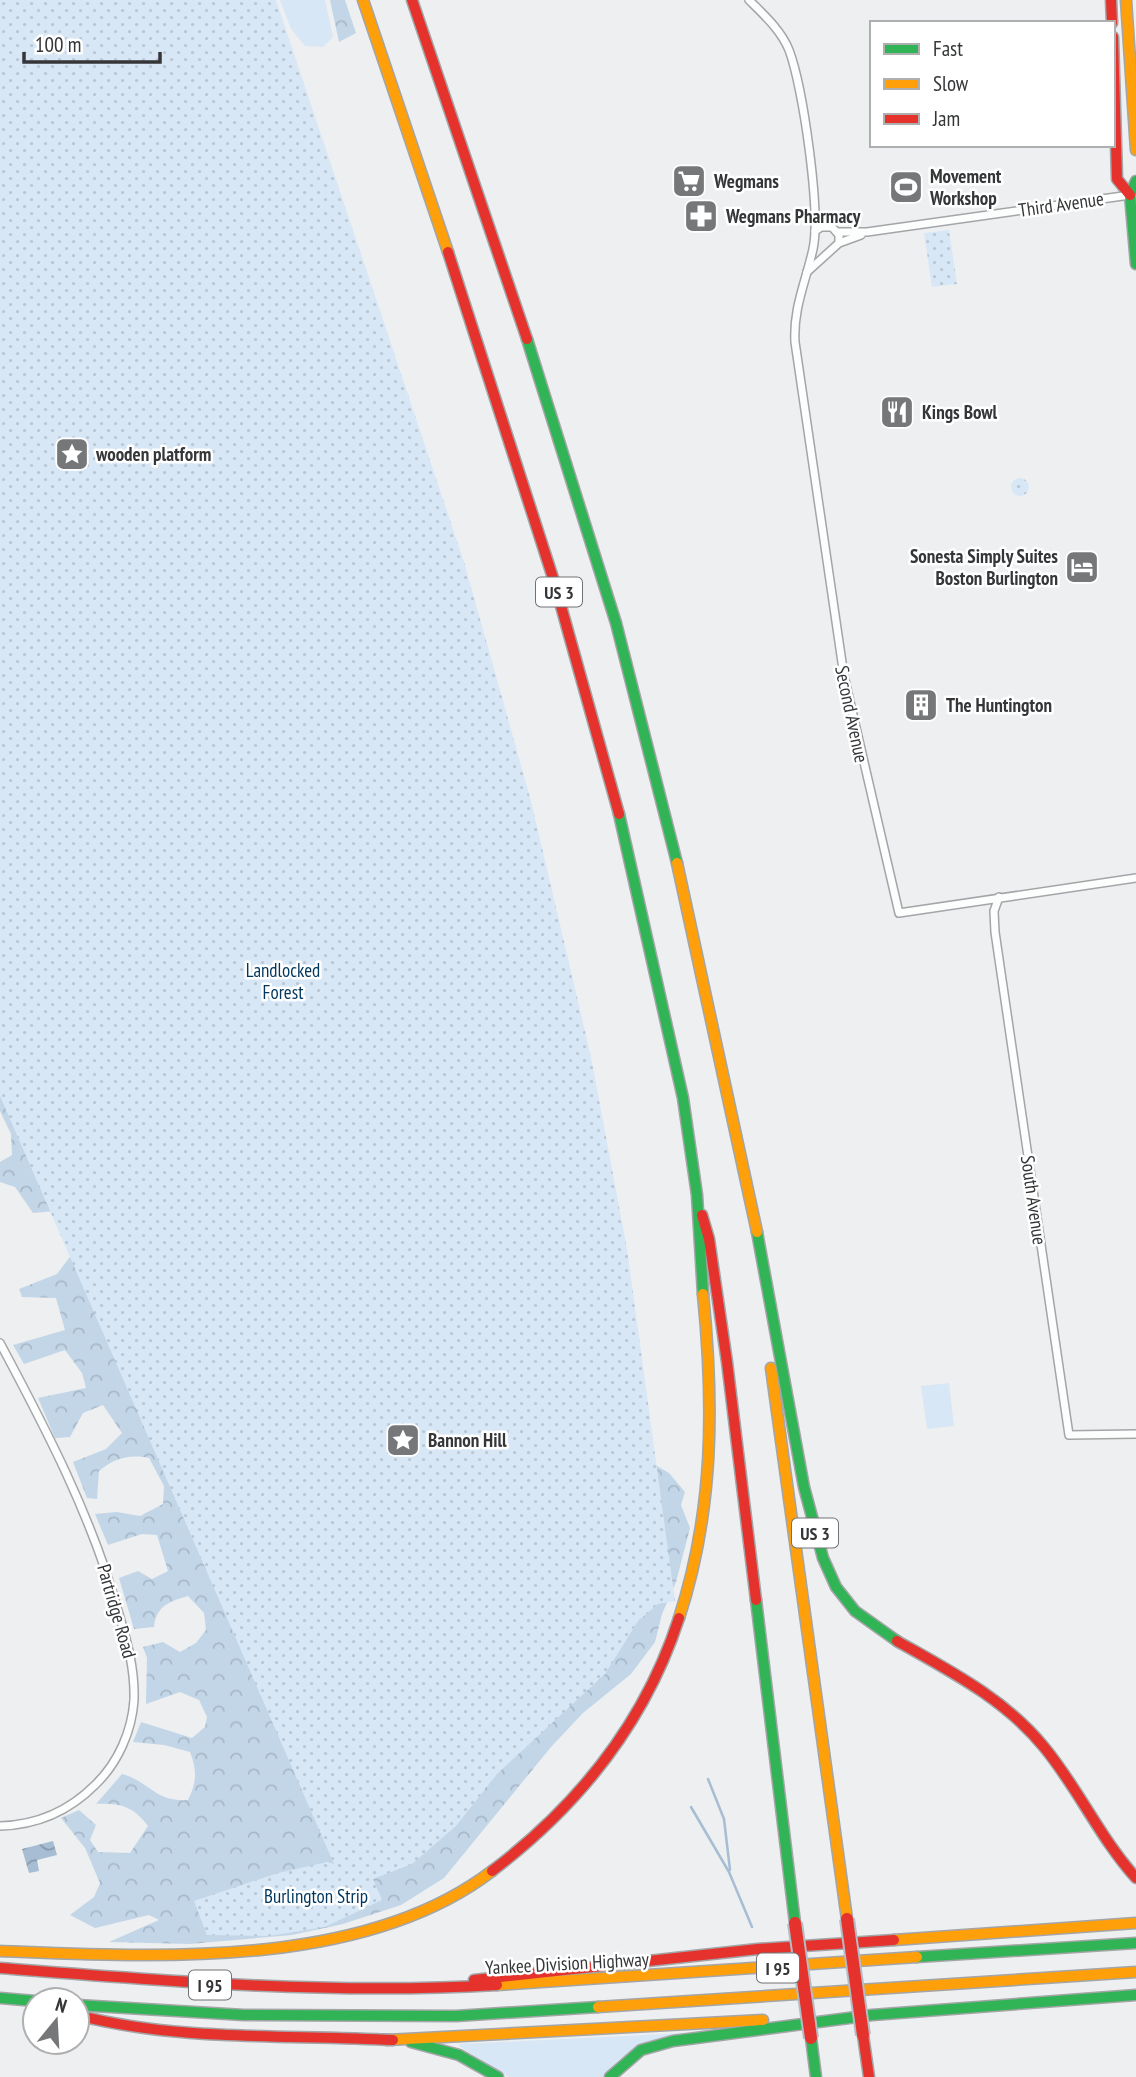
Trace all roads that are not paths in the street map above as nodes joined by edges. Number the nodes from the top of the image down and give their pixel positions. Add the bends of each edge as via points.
1 (363, 0) edge
2 (412, 0) edge
3 (749, 0) edge
4 (1111, 0) edge
5 (1126, 0) edge
6 (1112, 21) edge
7 (1133, 99) junction
8 (1115, 100) joint
9 (1136, 150) edge
10 (1136, 181) edge
11 (1130, 195) junction
12 (816, 206) junction
13 (828, 226) junction
14 (815, 231) junction
15 (837, 232) junction
16 (867, 232) junction
17 (839, 243) junction
18 (814, 245) junction
19 (828, 252) junction
20 (1136, 264) edge
21 (805, 275) junction
22 (1136, 878) edge
23 (999, 897) junction
24 (697, 1199) junction
25 (749, 1206) junction
26 (0, 1343) edge
27 (1136, 1434) edge
28 (0, 1826) edge
29 (1136, 1878) edge
30 (1136, 1923) edge
31 (1136, 1943) edge
32 (0, 1951) edge
33 (0, 1968) edge
34 (1136, 1972) edge
35 (421, 1989) junction
36 (1136, 1995) edge
37 (0, 1998) edge
38 (21, 2000) edge
39 (91, 2006) edge
40 (872, 2015) junction
41 (91, 2019) edge
42 (387, 2040) junction
43 (498, 2077) edge
44 (610, 2077) edge
45 (816, 2077) edge
46 (869, 2077) edge

1 - 24 main road, US 3 via 514,447 576,648 646,926
2 - 25 main road, US 3 via 573,479 622,643 691,913
3 - 12 street via 789,50
4 - 6 main road
5 - 7 main road
7 - 8 main road
7 - 9 main road
8 - 11 main road via 1117,179
10 - 11 main road
11 - 16 street, Third Avenue
11 - 20 main road
12 - 13 street
12 - 14 street
13 - 14 street
13 - 15 street
14 - 18 street
15 - 16 street, Third Avenue
15 - 17 street
16 - 17 street, Third Avenue
17 - 19 street
18 - 19 street
18 - 21 street, Second Avenue
19 - 21 street, Second Avenue
21 - 23 street, Second Avenue via 796,307 794,342 837,635 899,913
22 - 23 street, Second Avenue
23 - 27 street, South Avenue via 995,932 1069,1436
24 - 32 main road via 713,1401 701,1536 683,1608 653,1685 620,1742 580,1795 532,1841 475,1882 417,1912 354,1934 290,1946 212,1952
24 - 45 main road, US 3, bridge via 709,1239 727,1362
25 - 29 main road, US 3 via 804,1487 832,1581 868,1622 981,1690 1023,1724 1045,1748 1116,1858
25 - 46 main road, bridge
26 - 28 street, Partridge Road via 102,1558 131,1657 134,1696 129,1730 119,1753 83,1798 51,1816
30 - 35 main road via 731,1951 527,1972
31 - 35 main road, Yankee Division Highway / I 95
33 - 35 main road, Yankee Division Highway / I 95 via 204,1985
34 - 39 main road, I 95 via 431,2017 244,2015
36 - 40 main road
37 - 38 main road
40 - 42 main road
40 - 44 main road via 656,2044 628,2059
41 - 42 main road via 208,2035
42 - 43 main road via 450,2052

